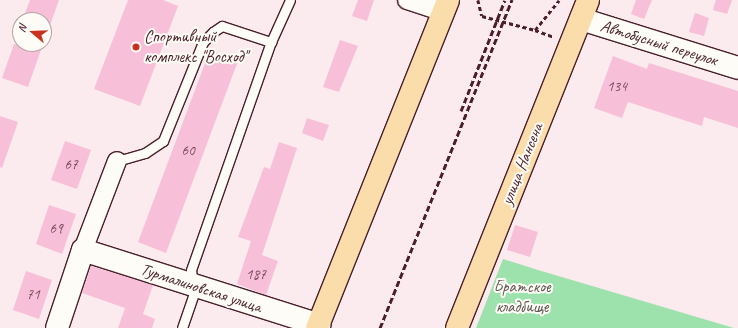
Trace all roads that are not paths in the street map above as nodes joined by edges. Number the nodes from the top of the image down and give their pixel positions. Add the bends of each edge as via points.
1 (290, 0) edge
2 (407, 0) edge
3 (446, 6) edge
4 (584, 9) edge
5 (271, 42) junction
6 (738, 68) edge
7 (117, 161) joint
8 (83, 250) junction
9 (193, 286) junction
10 (318, 327) edge
11 (57, 328) edge
12 (182, 328) edge
13 (457, 328) edge

1 - 5 lane
2 - 3 street
3 - 10 main road
4 - 6 street, Автобусный переулок
4 - 13 main road, улица Нансена
5 - 7 lane via 222,26 213,32 203,42 163,142 144,153
5 - 9 lane via 191,270
7 - 8 street
8 - 9 street, Турмалиновская улица
8 - 11 street
9 - 10 street, Турмалиновская улица
9 - 12 lane via 194,294

